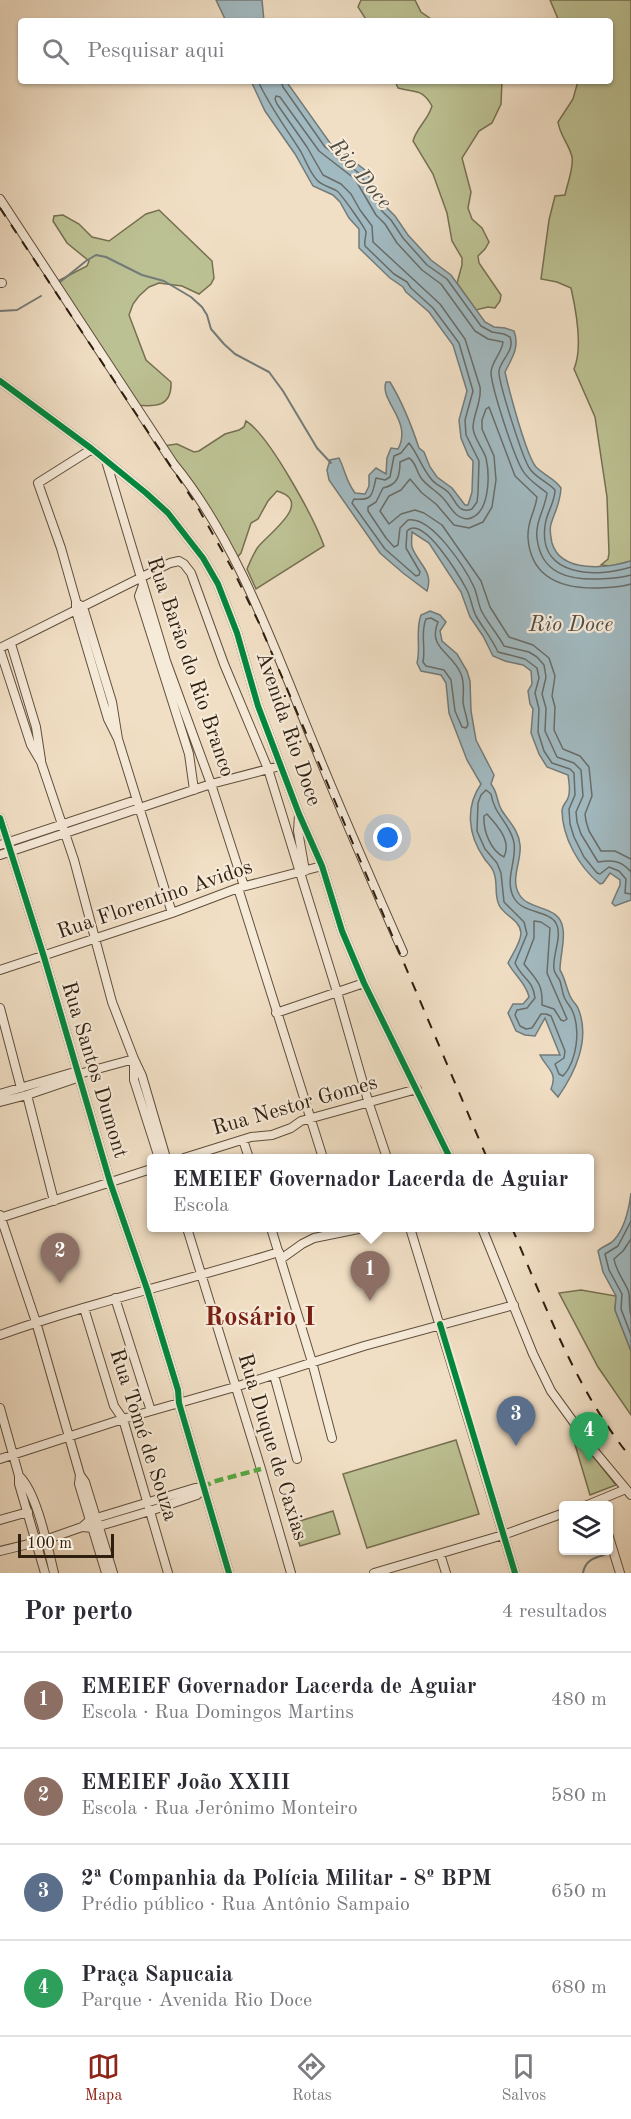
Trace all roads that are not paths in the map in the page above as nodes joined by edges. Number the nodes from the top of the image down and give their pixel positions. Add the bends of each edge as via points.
1 (0, 199) edge
2 (0, 381) edge
3 (92, 449) junction
4 (105, 459) junction
5 (142, 582) junction
6 (79, 609) junction
7 (11, 644) junction
8 (0, 649) edge
9 (41, 762) junction
10 (280, 766) junction
11 (268, 769) junction
12 (211, 784) junction
13 (194, 790) junction
14 (136, 800) junction
15 (139, 809) junction
16 (299, 814) junction
17 (0, 818) edge
18 (61, 824) junction
19 (65, 833) junction
20 (6, 847) edge
21 (0, 855) edge
22 (322, 866) junction
23 (302, 872) junction
24 (241, 887) junction
25 (172, 913) junction
26 (95, 938) junction
27 (403, 952) dead end
28 (44, 957) junction
29 (0, 970) edge
30 (364, 983) junction
31 (337, 992) junction
32 (0, 1008) edge
33 (276, 1013) junction
34 (134, 1059) junction
35 (79, 1074) junction
36 (21, 1088) junction
37 (417, 1089) junction
38 (0, 1094) edge
39 (27, 1095) junction
40 (0, 1102) edge
41 (369, 1104) junction
42 (310, 1119) junction
43 (243, 1140) junction
44 (158, 1154) edge
45 (165, 1154) edge
46 (197, 1154) edge
47 (248, 1154) edge
48 (322, 1154) edge
49 (386, 1154) edge
50 (448, 1154) edge
51 (147, 1170) edge
52 (110, 1182) junction
53 (54, 1201) junction
54 (0, 1217) edge
55 (189, 1232) edge
56 (273, 1232) edge
57 (338, 1232) edge
58 (412, 1232) edge
59 (484, 1232) edge
60 (280, 1255) junction
61 (202, 1276) junction
62 (147, 1289) junction
63 (115, 1298) junction
64 (514, 1305) junction
65 (84, 1308) junction
66 (36, 1322) junction
67 (440, 1324) junction
68 (0, 1335) edge
69 (312, 1362) junction
70 (274, 1375) junction
71 (235, 1387) junction
72 (179, 1403) junction
73 (0, 1408) edge
74 (151, 1411) junction
75 (123, 1419) junction
76 (68, 1436) junction
77 (332, 1438) dead end
78 (14, 1456) junction
79 (0, 1459) edge
80 (297, 1459) dead end
81 (19, 1476) junction
82 (203, 1488) junction
83 (629, 1492) edge
84 (604, 1501) edge
85 (147, 1502) junction
86 (150, 1510) junction
87 (28, 1512) junction
88 (559, 1515) edge
89 (0, 1520) edge
90 (95, 1523) junction
91 (503, 1535) junction
92 (41, 1540) junction
93 (613, 1548) edge
94 (0, 1551) edge
95 (440, 1554) junction
96 (45, 1573) edge
97 (54, 1573) edge
98 (106, 1573) edge
99 (113, 1573) edge
100 (168, 1573) edge
101 (229, 1573) edge
102 (291, 1573) edge
103 (374, 1573) edge
104 (446, 1573) edge
105 (514, 1573) edge
106 (620, 1573) edge

1 - 27 street via 211,517 271,640
2 - 3 street, Avenida Rio Doce
3 - 4 street, Avenida Rio Doce
3 - 6 street via 38,483
4 - 5 street, Rua Barão do Rio Branco
4 - 10 street, Avenida Rio Doce via 168,513 190,539 218,584
5 - 6 street
5 - 11 street via 170,562 184,564 198,590
5 - 12 street, Rua Barão do Rio Branco
5 - 13 street via 139,596 189,754
6 - 7 street
6 - 14 street via 112,702
7 - 8 street
7 - 9 street via 36,727
8 - 9 street via 31,745
9 - 18 street
10 - 11 street
10 - 16 street, Avenida Rio Doce
11 - 12 street
11 - 23 street
12 - 13 street
12 - 24 street, Rua Barão do Rio Branco
13 - 15 street
14 - 15 street
14 - 18 street
15 - 19 street
15 - 25 street
16 - 22 street, Avenida Rio Doce
16 - 23 street
17 - 20 street, Rua Santos Dumont
18 - 19 street
18 - 20 street
19 - 20 street
19 - 26 street
20 - 21 street
20 - 28 street, Rua Santos Dumont
22 - 23 street, Rua Florentino Avidos
22 - 30 street, Avenida Rio Doce via 342,931
23 - 24 street, Rua Florentino Avidos
23 - 31 street
24 - 25 street, Rua Florentino Avidos
24 - 33 street, Rua Barão do Rio Branco
25 - 26 street, Rua Florentino Avidos
26 - 28 street, Rua Florentino Avidos
26 - 34 street via 112,1002
28 - 29 street, Rua Florentino Avidos
28 - 35 street, Rua Santos Dumont
30 - 31 street
30 - 37 street, Avenida Rio Doce
31 - 33 street
31 - 41 street
32 - 36 street
33 - 42 street
34 - 35 street
34 - 44 street via 134,1080
34 - 45 street
35 - 36 street
35 - 39 street
35 - 52 street, Rua Santos Dumont
36 - 38 street
37 - 41 street, Rua Nestor Gomes
37 - 50 street, Avenida Rio Doce
39 - 40 street
39 - 53 street
41 - 42 street, Rua Nestor Gomes
41 - 49 street
42 - 43 street, Rua Nestor Gomes via 272,1135
42 - 48 street
43 - 46 street, Rua Nestor Gomes
43 - 47 street
51 - 52 street
52 - 53 street
52 - 62 street, Rua Santos Dumont
53 - 54 street
54 - 66 street
55 - 61 street, Rua Duque de Caxias
56 - 60 street
57 - 60 street via 314,1238
58 - 67 street
59 - 64 street
60 - 61 street
60 - 69 street
61 - 62 street
61 - 71 street, Rua Duque de Caxias
62 - 63 street
62 - 72 street, Rua Santos Dumont
63 - 65 street
63 - 74 street
64 - 67 street
64 - 83 street via 551,1391
65 - 66 street
65 - 75 street, Rua Tomé de Souza via 114,1406
66 - 68 street
66 - 76 street
67 - 69 street
67 - 91 street
69 - 70 street
69 - 77 street
70 - 71 street
70 - 80 street
71 - 72 street
71 - 102 street, Rua Duque de Caxias
72 - 74 street
72 - 82 street, Rua Santos Dumont
73 - 78 street
74 - 75 street
75 - 76 street
75 - 85 street, Rua Tomé de Souza
76 - 78 street
76 - 90 street via 79,1484
78 - 79 street
78 - 81 street
81 - 87 street
81 - 92 street via 28,1487
82 - 85 street
82 - 86 street via 197,1495
82 - 101 street, Rua Santos Dumont
83 - 84 street
85 - 86 street, Rua Tomé de Souza
85 - 90 street
86 - 90 street
86 - 100 street, Rua Tomé de Souza
87 - 89 street
87 - 92 street
88 - 91 street
90 - 92 street
90 - 98 street
90 - 99 street
91 - 95 street
91 - 105 street
92 - 94 street
92 - 96 street
92 - 97 street
93 - 106 street
95 - 103 street
95 - 104 street

